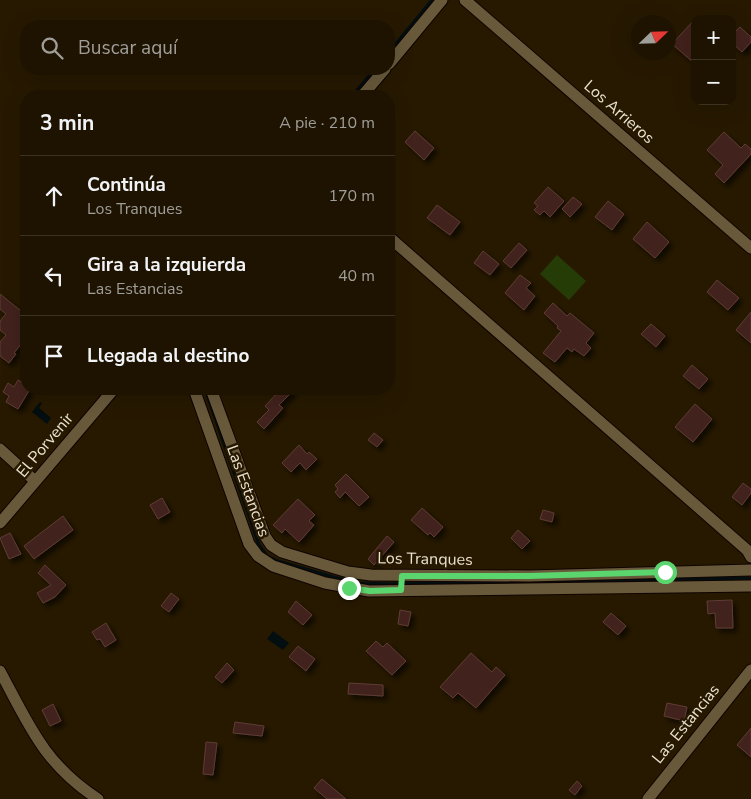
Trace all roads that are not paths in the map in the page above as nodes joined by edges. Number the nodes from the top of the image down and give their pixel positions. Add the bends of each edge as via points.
1 (442, 0) edge
2 (466, 0) edge
3 (395, 57) edge
4 (380, 75) edge
5 (367, 90) edge
6 (395, 241) edge
7 (751, 248) edge
8 (109, 395) edge
9 (196, 395) edge
10 (213, 395) edge
11 (0, 449) edge
12 (35, 481) junction
13 (0, 523) edge
14 (751, 557) edge
15 (751, 570) edge
16 (402, 576) junction
17 (751, 586) edge
18 (401, 590) junction
19 (751, 670) edge
20 (0, 671) edge
21 (98, 799) edge
22 (648, 799) edge

1 - 3 street
2 - 7 street, Los Arrieros
4 - 5 street
6 - 14 street via 747,550
8 - 12 street, El Porvenir
9 - 18 street, Las Estancias via 246,537 258,556 273,566 337,586 370,591
10 - 16 street, Los Tranques via 271,545 282,552 348,572
11 - 12 street
12 - 13 street, El Porvenir
15 - 16 street, Los Tranques
16 - 18 street
17 - 18 street, Las Estancias
19 - 22 street, Las Estancias
20 - 21 street via 44,750 72,781

